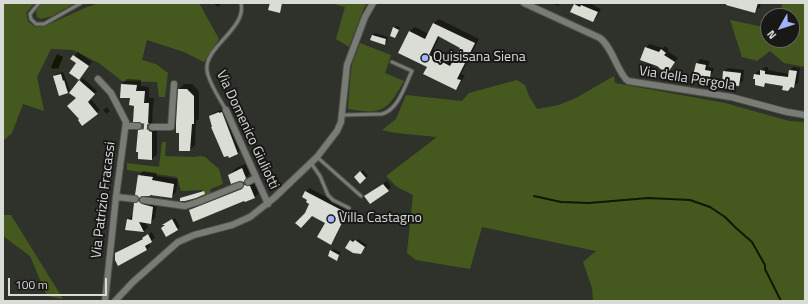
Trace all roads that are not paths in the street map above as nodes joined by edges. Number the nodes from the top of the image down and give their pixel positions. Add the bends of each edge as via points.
1 (39, 3) edge
2 (81, 3) edge
3 (374, 3) edge
4 (524, 3) edge
5 (241, 4) edge
6 (392, 62) dead end
7 (98, 79) dead end
8 (174, 84) dead end
9 (226, 110) joint
10 (342, 115) junction
11 (805, 115) edge
12 (126, 126) junction
13 (138, 126) tunnel mouth
14 (152, 127) tunnel mouth
15 (317, 157) junction
16 (311, 164) junction
17 (256, 178) junction
18 (248, 182) dead end
19 (240, 185) dead end
20 (361, 196) dead end
21 (116, 197) junction
22 (135, 199) dead end
23 (143, 200) dead end
24 (268, 204) junction
25 (349, 208) dead end
26 (105, 301) edge
27 (115, 301) edge

1 - 2 lane via 30,14 30,19 36,24 44,24
3 - 10 street via 365,17 347,65
4 - 11 street, Via della Pergola via 600,38 627,81 731,97
5 - 9 lane, Via Domenico Giuliotti via 239,19 206,64 209,79
6 - 10 lane via 412,71 390,110 379,114
7 - 12 street, Via Patrizio Fracassi via 111,93 125,117
8 - 14 street via 170,127
9 - 17 street, Via Domenico Giuliotti
10 - 15 street via 338,129
12 - 13 street, Via Patrizio Fracassi
12 - 21 street, Via Patrizio Fracassi
15 - 16 street
15 - 20 lane
16 - 24 street
16 - 25 lane via 320,176 328,195
17 - 18 street
17 - 24 street, Via Domenico Giuliotti
19 - 23 street via 185,206
21 - 22 street
21 - 26 street, Via Patrizio Fracassi
24 - 27 street via 240,222 194,234 178,242

